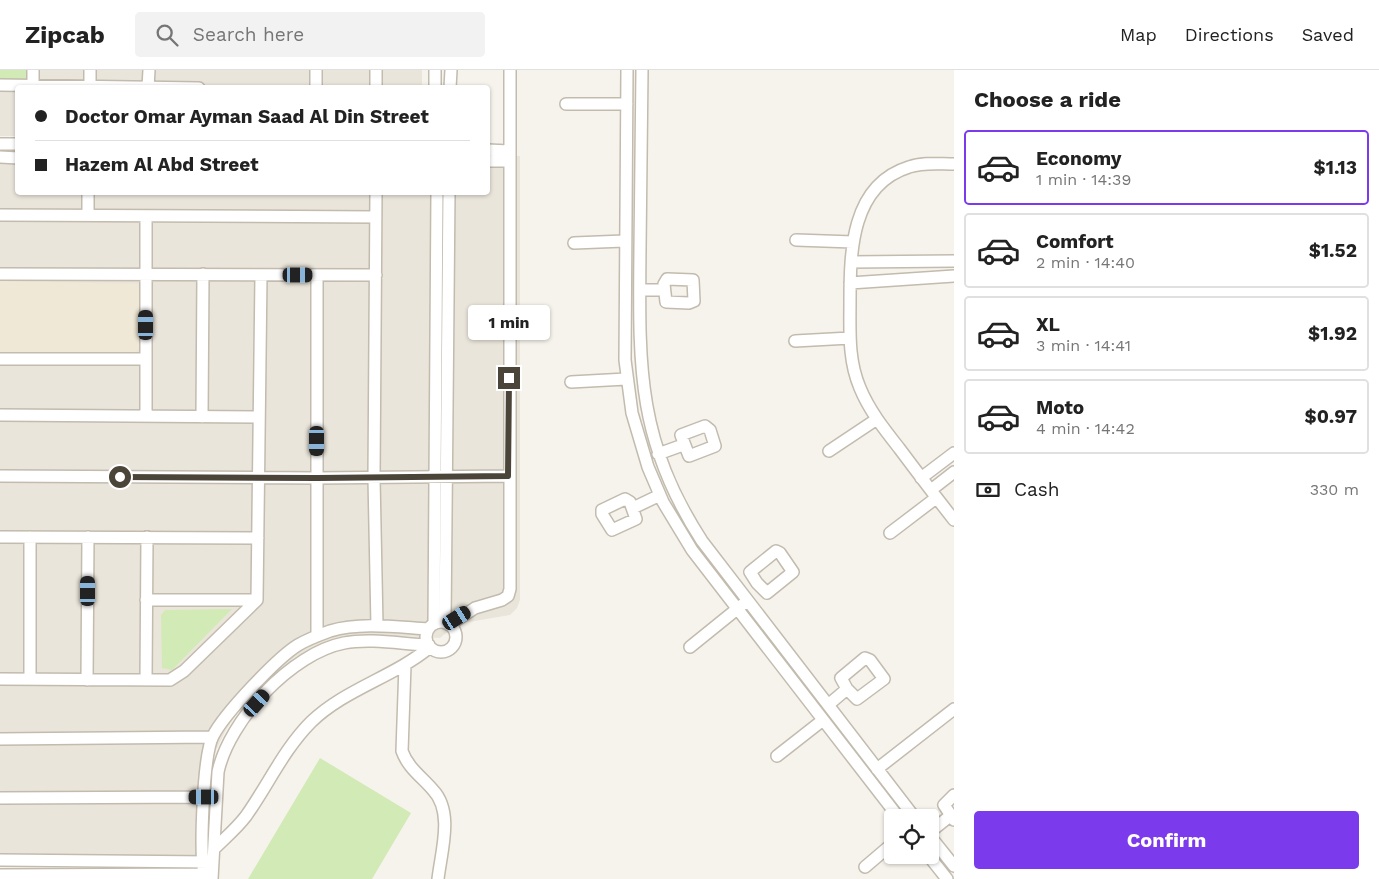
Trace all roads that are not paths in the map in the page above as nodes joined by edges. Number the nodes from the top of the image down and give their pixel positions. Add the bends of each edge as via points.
1 (33, 70) edge
2 (90, 70) edge
3 (148, 70) edge
4 (316, 70) edge
5 (376, 70) edge
6 (435, 70) edge
7 (451, 70) edge
8 (510, 70) edge
9 (627, 70) edge
10 (642, 70) edge
11 (0, 85) edge
12 (33, 85) joint
13 (90, 85) edge
14 (148, 85) edge
15 (316, 85) edge
16 (376, 85) edge
17 (435, 85) edge
18 (450, 85) edge
19 (566, 104) dead end
20 (627, 104) junction
21 (0, 144) edge
22 (15, 144) edge
23 (490, 151) edge
24 (510, 156) junction
25 (0, 158) edge
26 (15, 158) edge
27 (490, 161) edge
28 (954, 164) edge
29 (625, 184) junction
30 (641, 184) junction
31 (88, 195) edge
32 (376, 195) edge
33 (436, 195) edge
34 (449, 195) edge
35 (0, 215) edge
36 (88, 215) junction
37 (146, 216) junction
38 (376, 217) junction
39 (796, 240) dead end
40 (624, 241) junction
41 (853, 242) junction
42 (574, 243) dead end
43 (954, 261) edge
44 (851, 262) junction
45 (0, 274) edge
46 (146, 274) junction
47 (203, 274) junction
48 (261, 274) junction
49 (317, 275) junction
50 (376, 275) junction
51 (954, 276) edge
52 (850, 282) junction
53 (640, 290) junction
54 (664, 290) dead end
55 (850, 338) junction
56 (795, 341) dead end
57 (0, 359) edge
58 (145, 359) junction
59 (626, 379) junction
60 (571, 382) dead end
61 (0, 416) edge
62 (146, 416) junction
63 (202, 417) junction
64 (258, 417) junction
65 (877, 419) junction
66 (683, 445) dead end
67 (829, 451) dead end
68 (954, 453) edge
69 (658, 454) junction
70 (954, 472) edge
71 (0, 476) edge
72 (508, 476) junction
73 (440, 477) junction
74 (259, 478) junction
75 (317, 478) junction
76 (374, 478) junction
77 (921, 478) junction
78 (933, 494) junction
79 (660, 495) junction
80 (633, 508) dead end
81 (954, 520) edge
82 (890, 533) dead end
83 (0, 537) edge
84 (30, 537) junction
85 (88, 537) junction
86 (147, 537) junction
87 (258, 538) junction
88 (757, 583) dead end
89 (745, 598) junction
90 (146, 600) junction
91 (257, 600) junction
92 (737, 609) junction
93 (439, 625) junction
94 (377, 626) junction
95 (317, 636) junction
96 (429, 646) junction
97 (690, 647) dead end
98 (405, 665) junction
99 (0, 679) edge
100 (30, 680) junction
101 (87, 680) junction
102 (146, 680) junction
103 (847, 689) dead end
104 (828, 704) junction
105 (954, 709) edge
106 (824, 720) junction
107 (212, 737) junction
108 (0, 739) edge
109 (777, 756) dead end
110 (877, 769) junction
111 (954, 795) edge
112 (204, 797) junction
113 (0, 798) edge
114 (892, 809) edge
115 (908, 809) edge
116 (952, 818) edge
117 (939, 826) edge
118 (939, 847) edge
119 (214, 849) junction
120 (884, 851) edge
121 (0, 860) edge
122 (209, 862) junction
123 (935, 864) edge
124 (954, 866) edge
125 (865, 867) dead end
126 (0, 875) edge
127 (209, 877) edge
128 (438, 879) edge
129 (947, 879) edge

1 - 12 street
2 - 13 street
3 - 14 street
4 - 15 street
5 - 16 street
6 - 17 street
7 - 18 street
8 - 24 street
9 - 20 street
10 - 30 street
11 - 12 street
19 - 20 street
20 - 29 street
21 - 22 street
23 - 24 street
24 - 27 street
24 - 72 street
25 - 26 street
28 - 41 street via 910,166 888,177 864,204
29 - 30 street
29 - 40 street
30 - 53 street
31 - 36 street
32 - 38 street
33 - 73 street
34 - 73 street
35 - 36 street
36 - 37 street
37 - 38 street
37 - 46 street
38 - 50 street
39 - 41 street
40 - 42 street
40 - 59 street
41 - 44 street
43 - 44 street
44 - 52 street
45 - 46 street
46 - 47 street
46 - 58 street
47 - 48 street
47 - 63 street
48 - 49 street
48 - 64 street
49 - 50 street
49 - 75 street
50 - 76 street
51 - 52 street
52 - 55 street
53 - 54 street
53 - 69 street via 639,350 643,391
55 - 56 street
55 - 65 street via 859,386
57 - 58 street
58 - 62 street
59 - 60 street
59 - 79 street via 642,450
61 - 62 street
62 - 63 street
63 - 64 street
64 - 74 street
65 - 67 street
65 - 77 street
66 - 69 street
68 - 77 street
69 - 89 street via 691,524
70 - 78 street
71 - 74 street
72 - 73 street
72 - 93 street via 508,596
73 - 76 street
73 - 93 street
74 - 75 street
74 - 87 street
75 - 76 street
75 - 95 street
76 - 94 street
77 - 78 street
78 - 81 street
78 - 82 street
79 - 80 street
79 - 92 street via 692,550
83 - 84 street
84 - 85 street
84 - 100 street
85 - 86 street
85 - 101 street
86 - 87 street
86 - 90 street
87 - 91 street
88 - 89 street
89 - 92 street
89 - 104 street
90 - 91 street
90 - 102 street
91 - 102 street via 180,675 170,680
92 - 97 street
92 - 106 street
93 - 94 street
93 - 96 street via 426,640
93 - 96 street via 455,636 452,646 439,651
94 - 95 street via 346,628
95 - 107 street via 281,658 223,720
96 - 98 street
96 - 119 street via 359,641 343,643 313,654 281,677 248,713 226,745 218,772
98 - 119 street via 335,702 312,722 294,742 246,816
98 - 128 street via 402,752 406,762 443,803 445,816
99 - 100 street
100 - 101 street
101 - 102 street
103 - 104 street
104 - 110 street
105 - 110 street
106 - 109 street
106 - 114 street
107 - 108 street
107 - 112 street
110 - 115 street
111 - 116 street via 944,805
112 - 113 street
112 - 122 street
116 - 117 street
118 - 124 street
119 - 122 street
120 - 125 street
121 - 122 street
122 - 127 street
123 - 129 street
126 - 127 street

